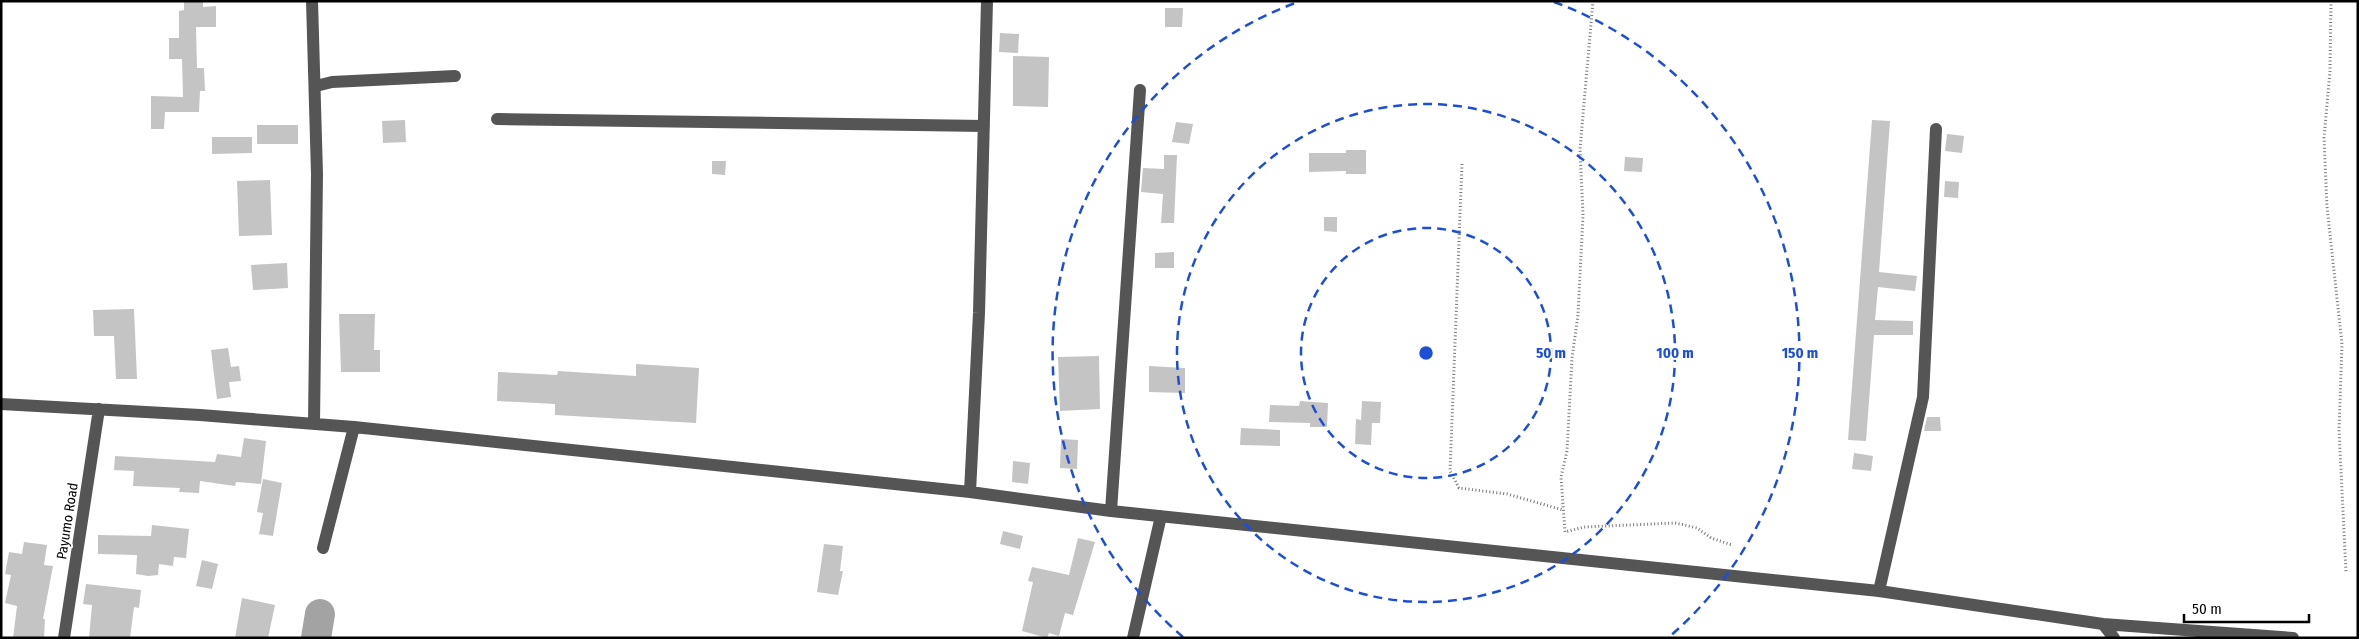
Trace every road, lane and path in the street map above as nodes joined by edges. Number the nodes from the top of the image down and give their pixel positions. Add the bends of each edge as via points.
1 (312, 1) edge
2 (987, 1) edge
3 (1593, 1) edge
4 (2331, 1) edge
5 (455, 76) dead end
6 (316, 86) junction
7 (1140, 90) dead end
8 (497, 119) dead end
9 (984, 126) junction
10 (1936, 129) dead end
11 (1462, 164) dead end
12 (1, 404) edge
13 (99, 409) junction
14 (314, 424) junction
15 (354, 427) junction
16 (970, 492) junction
17 (1563, 510) junction
18 (1111, 511) junction
19 (1161, 516) junction
20 (1732, 545) dead end
21 (323, 548) dead end
22 (2346, 572) dead end
23 (1879, 592) junction
24 (2102, 624) junction
25 (64, 638) edge
26 (1133, 638) edge
27 (2114, 638) edge
28 (2293, 638) edge

1 - 6 street
2 - 9 street
3 - 17 path via 1580,149 1583,215 1567,451 1561,477
4 - 22 path via 2330,71 2324,138 2327,207 2342,344 2339,430
5 - 6 street via 332,82
6 - 14 street
7 - 18 street
8 - 9 street
9 - 16 street
10 - 23 street via 1922,397
11 - 17 path via 1450,471 1459,488 1507,494
12 - 13 street
13 - 14 street
13 - 25 street, Payumo Road
14 - 15 street
15 - 16 street
15 - 21 street
16 - 18 street
17 - 20 path via 1565,532 1584,527 1675,523 1697,528 1711,538
18 - 19 street
19 - 23 street
19 - 26 street
23 - 24 street
24 - 27 street
24 - 28 street

